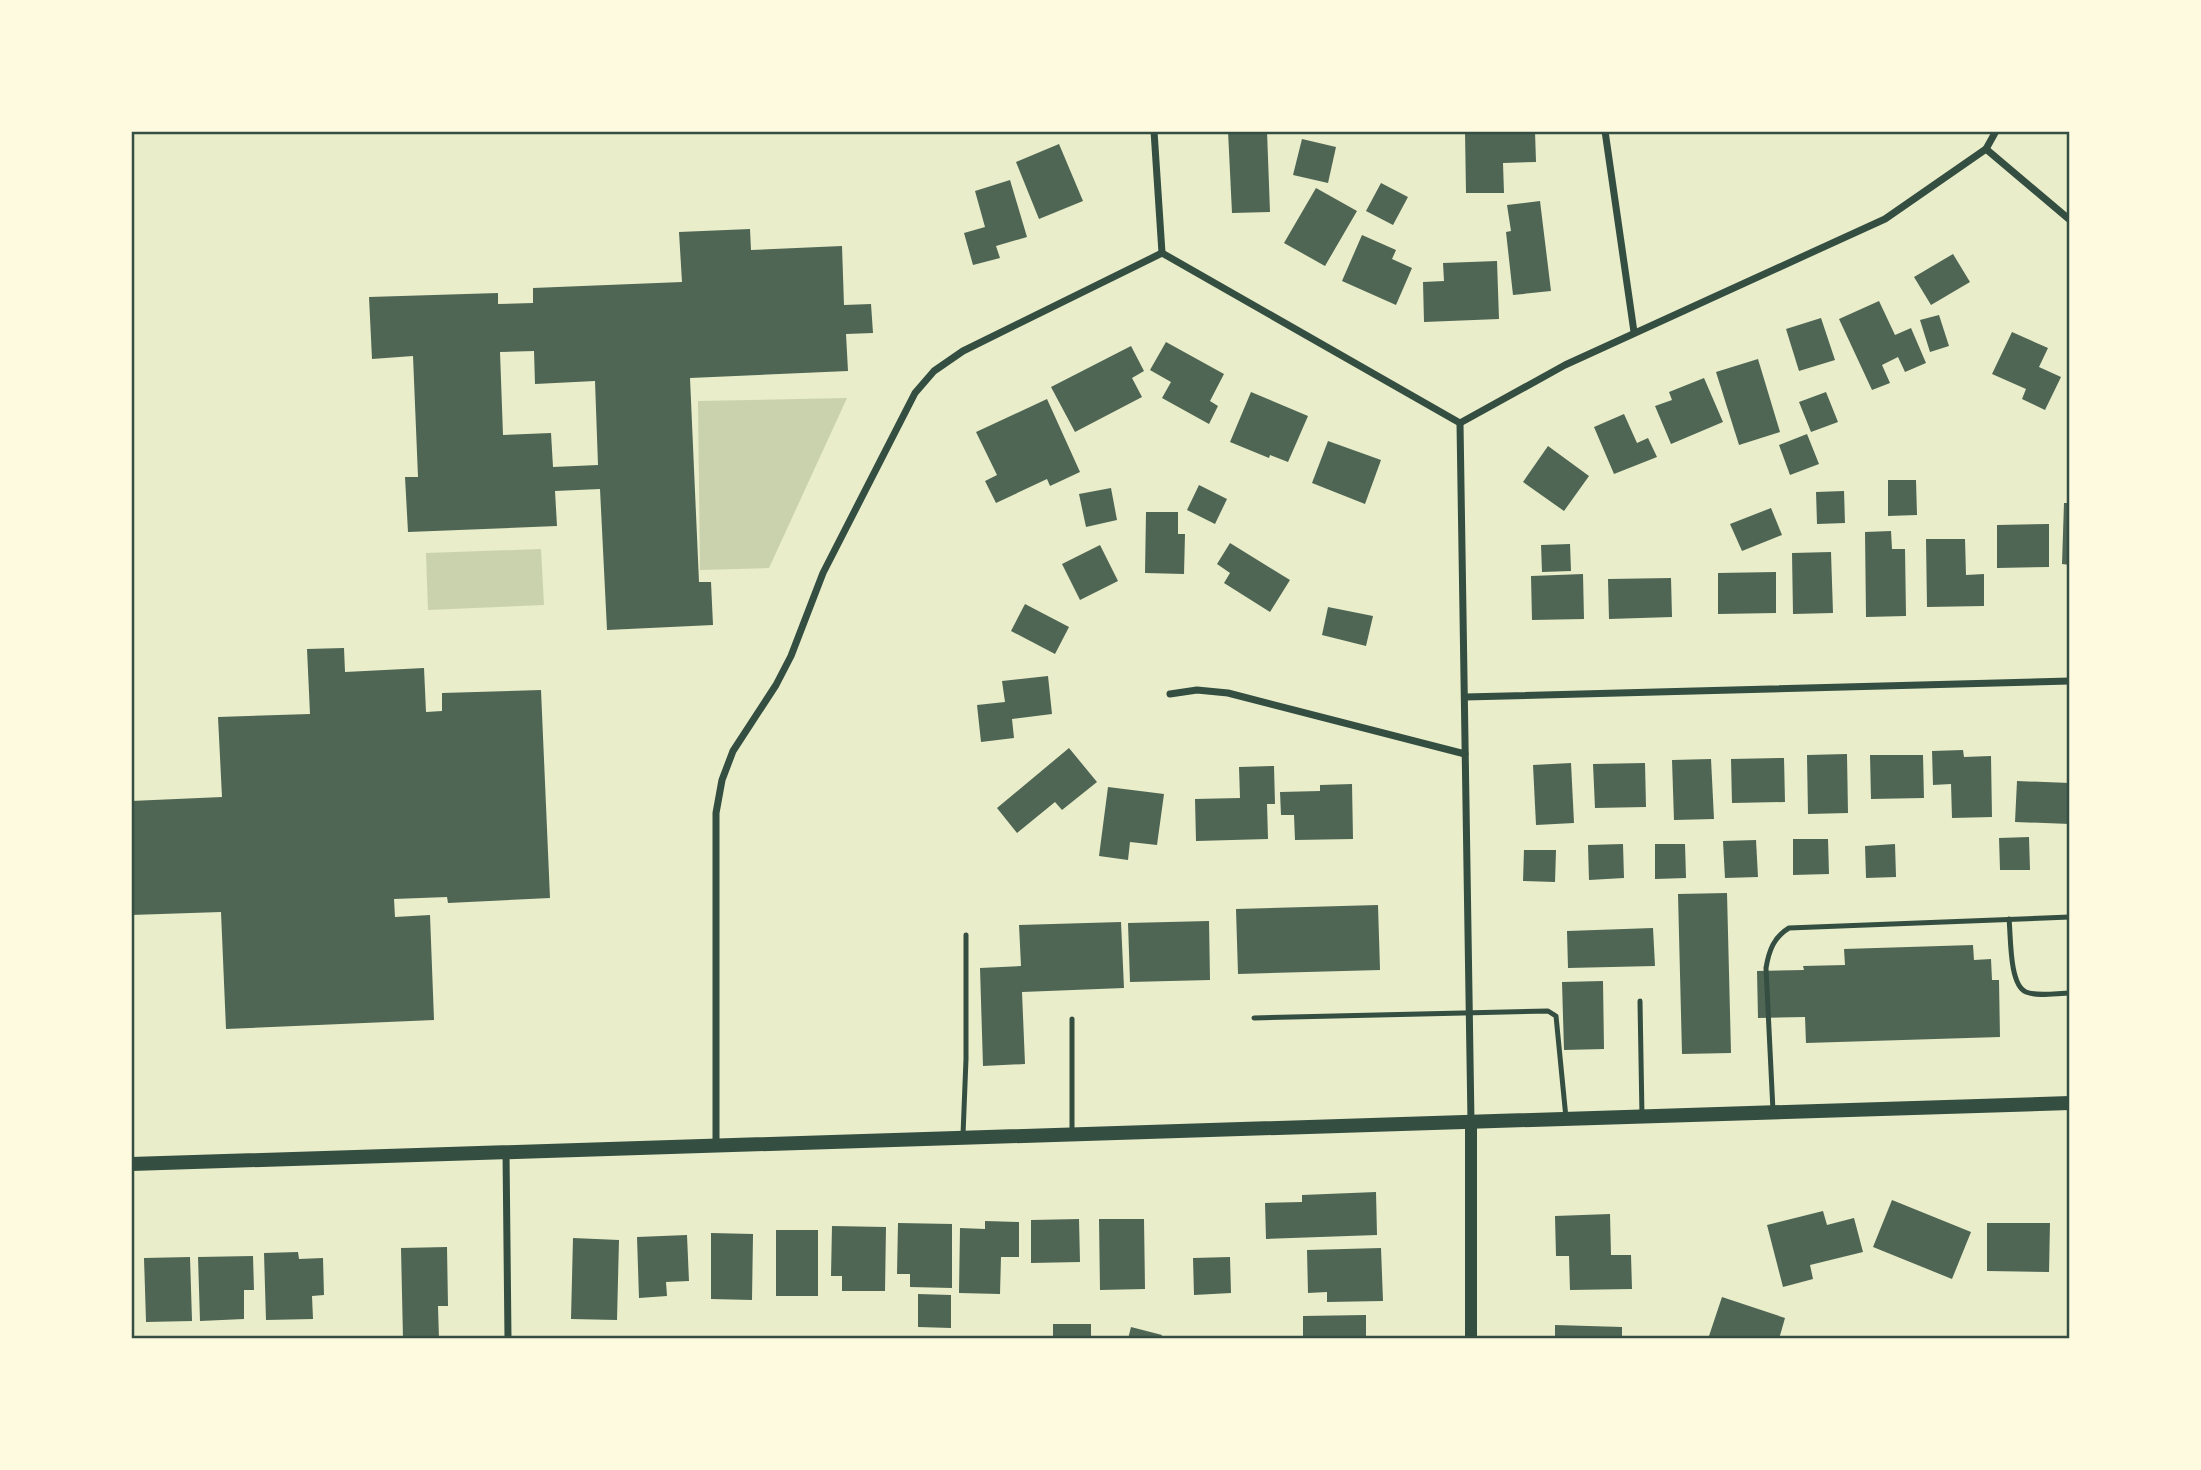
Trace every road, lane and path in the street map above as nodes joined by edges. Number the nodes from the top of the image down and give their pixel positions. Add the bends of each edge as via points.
1 (1154, 131) edge
2 (1605, 131) edge
3 (1996, 131) edge
4 (1986, 149) junction
5 (2070, 220) edge
6 (1162, 253) junction
7 (1633, 332) junction
8 (1460, 424) junction
9 (2070, 681) edge
10 (1170, 694) dead end
11 (1465, 697) junction
12 (1465, 754) junction
13 (2070, 917) edge
14 (2009, 919) junction
15 (966, 935) dead end
16 (2070, 993) edge
17 (1640, 1001) dead end
18 (1470, 1012) junction
19 (1072, 1018) dead end
20 (1254, 1018) dead end
21 (2070, 1103) edge
22 (1773, 1112) junction
23 (1642, 1116) junction
24 (1566, 1119) junction
25 (1471, 1122) junction
26 (1072, 1134) junction
27 (962, 1138) junction
28 (716, 1146) junction
29 (506, 1152) junction
30 (131, 1164) edge
31 (508, 1339) edge
32 (1471, 1339) edge

1 - 6 street
2 - 7 street
3 - 4 street
4 - 5 street
4 - 7 street via 1885,219
6 - 8 street
6 - 28 street via 962,352 934,371 915,393 823,573 792,656 733,751 716,813
7 - 8 street
8 - 11 street
9 - 11 street
10 - 12 street via 1197,690 1228,693
11 - 12 street
12 - 18 street
13 - 14 lane
14 - 16 lane via 2019,987 2037,994
14 - 22 lane via 1789,928 1779,934 1769,950 1766,968
15 - 27 lane
17 - 23 lane
18 - 20 lane
18 - 24 lane via 1548,1011 1556,1016
18 - 25 street
19 - 26 lane
21 - 22 main road
22 - 23 main road
23 - 24 main road
24 - 25 main road
25 - 26 main road
25 - 32 street
26 - 27 main road
27 - 28 main road
28 - 29 main road
29 - 30 main road
29 - 31 street

